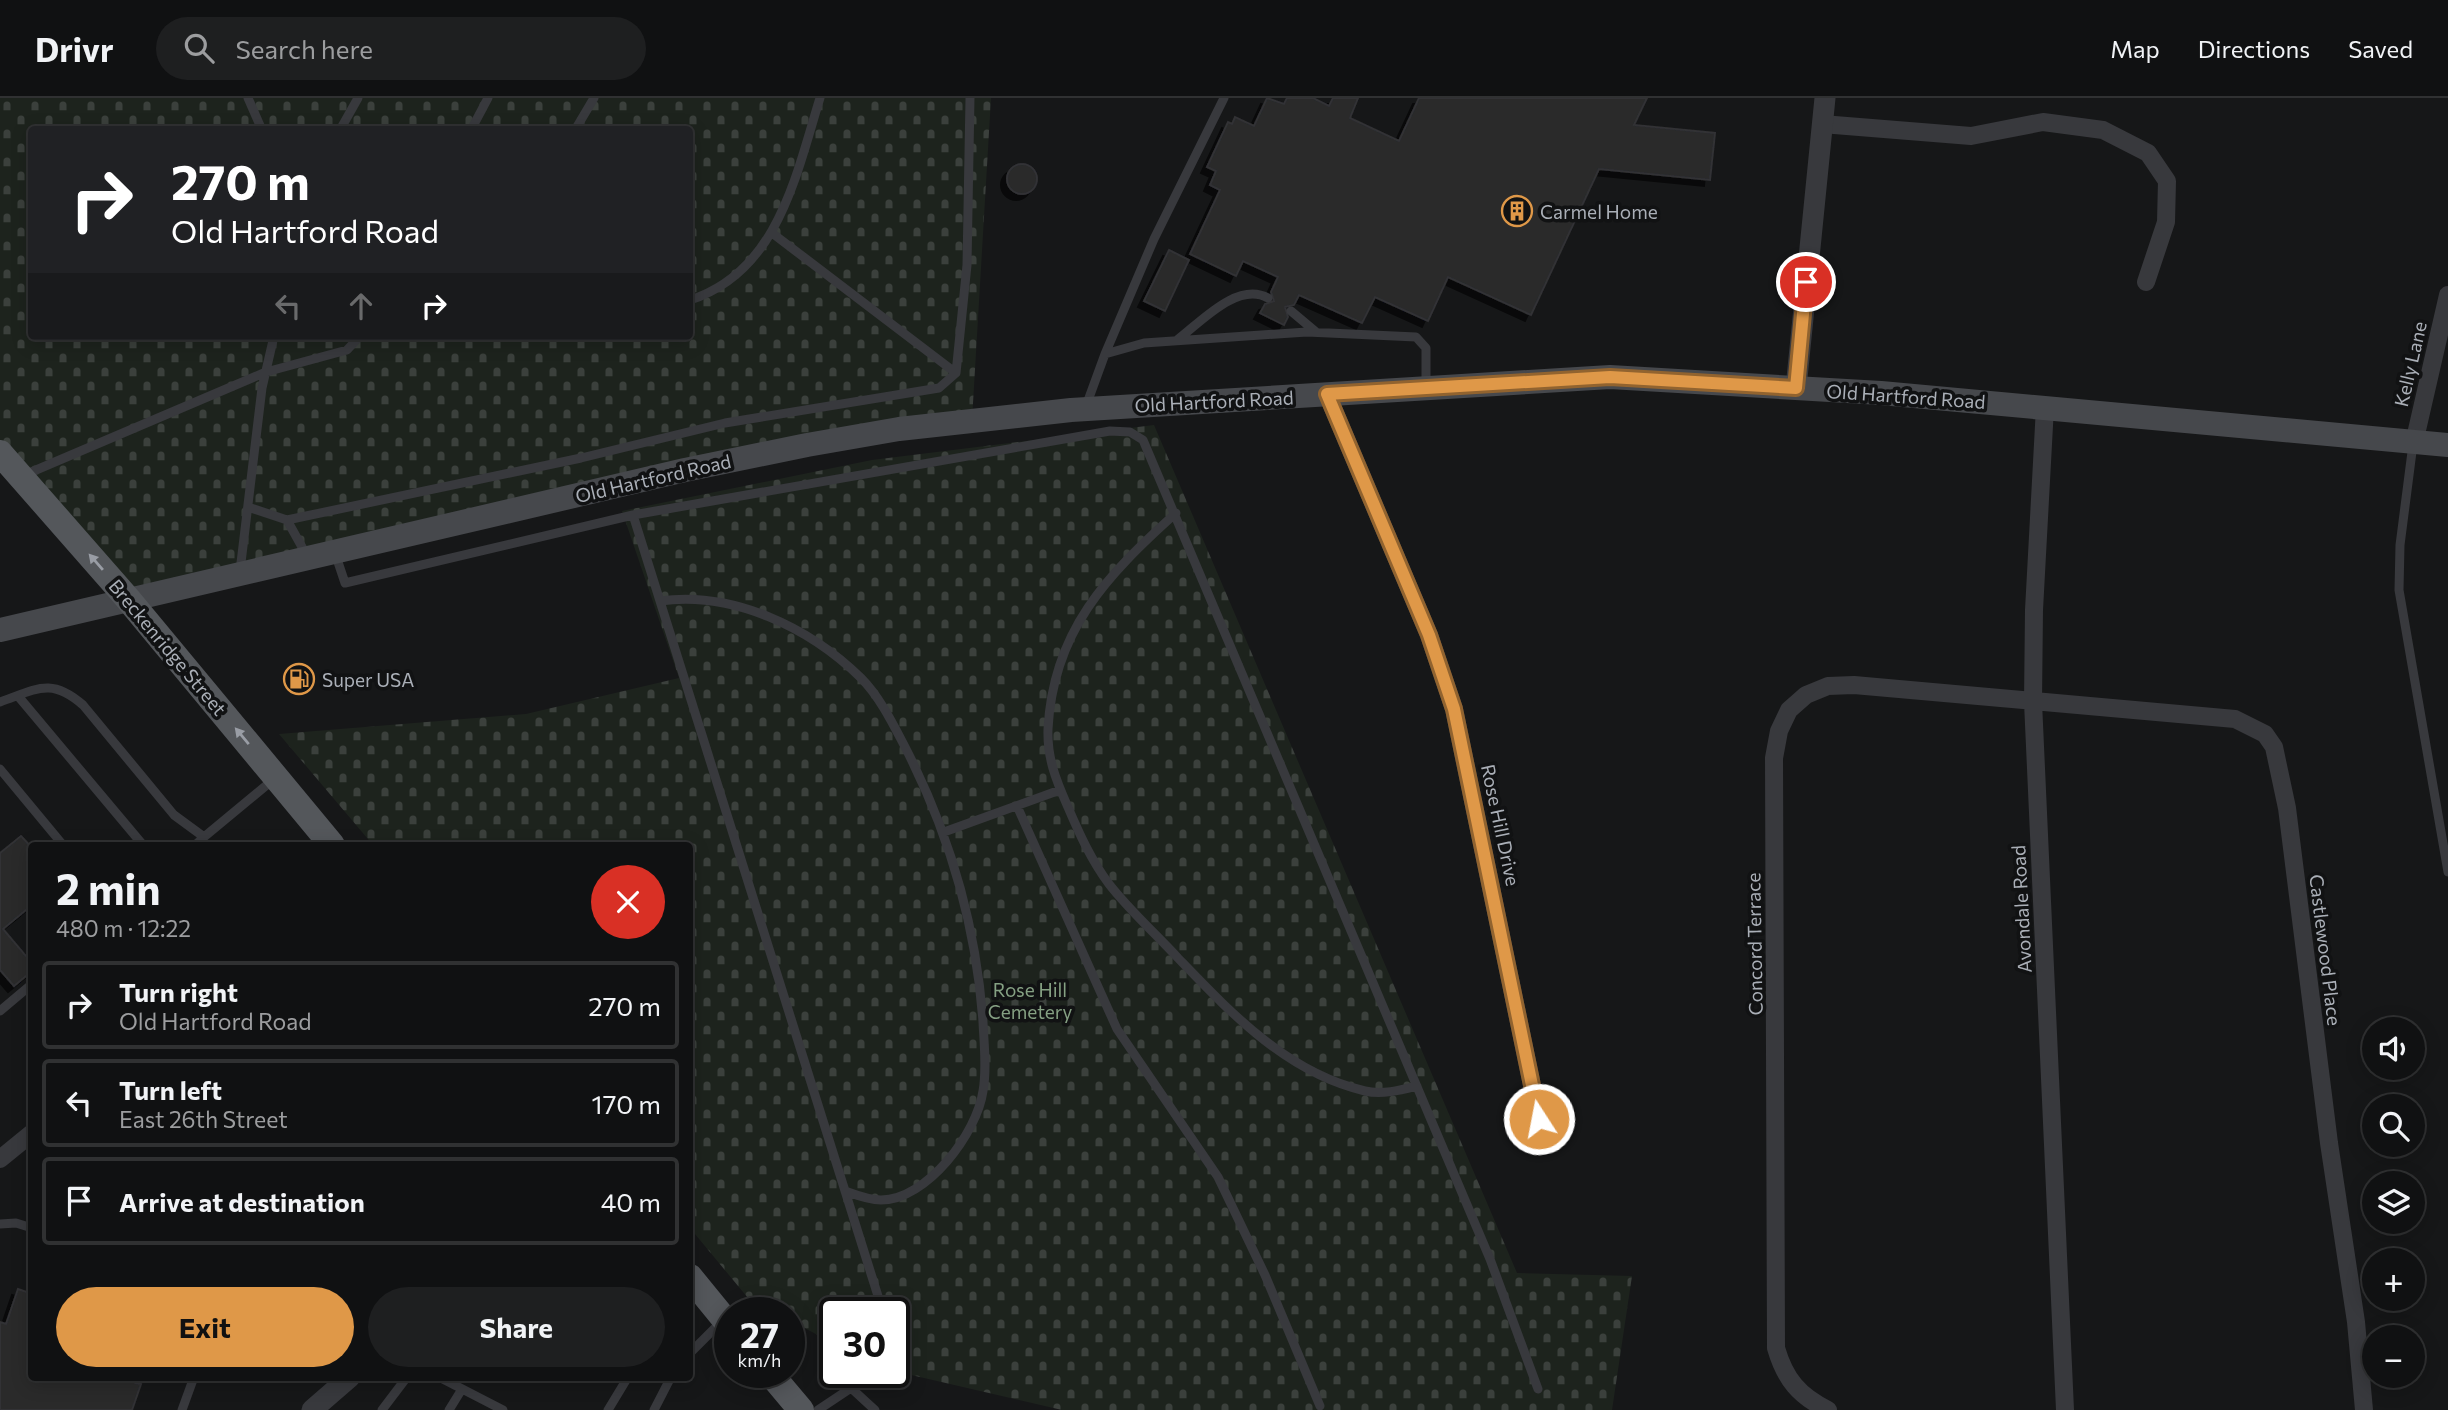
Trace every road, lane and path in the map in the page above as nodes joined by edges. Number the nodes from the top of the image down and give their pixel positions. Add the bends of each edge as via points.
1 (248, 98) edge
2 (358, 98) edge
3 (488, 98) edge
4 (594, 98) edge
5 (820, 98) edge
6 (970, 98) edge
7 (1224, 98) edge
8 (1825, 98) edge
9 (1822, 124) junction
10 (260, 126) edge
11 (342, 126) edge
12 (473, 126) edge
13 (577, 126) edge
14 (772, 233) junction
15 (2146, 282) dead end
16 (2448, 295) edge
17 (1268, 298) dead end
18 (693, 299) edge
19 (1291, 311) dead end
20 (1316, 332) junction
21 (273, 340) edge
22 (356, 340) edge
23 (1176, 341) junction
24 (1105, 354) junction
25 (266, 372) junction
26 (956, 373) junction
27 (1426, 387) junction
28 (1796, 388) junction
29 (1327, 394) junction
30 (2045, 407) junction
31 (1085, 409) junction
32 (2414, 443) junction
33 (2448, 445) edge
34 (0, 453) edge
35 (21, 477) junction
36 (248, 508) junction
37 (1176, 513) junction
38 (633, 514) junction
39 (287, 520) junction
40 (335, 551) junction
41 (308, 557) junction
42 (240, 573) junction
43 (128, 599) junction
44 (660, 601) junction
45 (0, 630) edge
46 (18, 696) junction
47 (0, 702) edge
48 (2033, 702) junction
49 (0, 769) edge
50 (276, 777) junction
51 (1060, 790) junction
52 (1017, 806) junction
53 (944, 832) junction
54 (204, 837) junction
55 (61, 842) edge
56 (140, 842) edge
57 (198, 842) edge
58 (330, 842) edge
59 (2448, 872) edge
60 (28, 987) edge
61 (0, 1011) edge
62 (1417, 1086) junction
63 (1539, 1119) dead end
64 (28, 1136) edge
65 (0, 1159) edge
66 (845, 1191) junction
67 (0, 1224) edge
68 (28, 1227) edge
69 (693, 1281) edge
70 (878, 1297) edge
71 (714, 1307) edge
72 (714, 1334) edge
73 (693, 1351) edge
74 (193, 1381) edge
75 (345, 1381) edge
76 (404, 1381) edge
77 (447, 1381) edge
78 (626, 1381) edge
79 (669, 1381) edge
80 (782, 1388) edge
81 (462, 1389) junction
82 (1538, 1389) dead end
83 (1320, 1406) dead end
84 (182, 1410) edge
85 (312, 1410) edge
86 (382, 1410) edge
87 (449, 1410) edge
88 (503, 1410) edge
89 (608, 1410) edge
90 (654, 1410) edge
91 (801, 1410) edge
92 (818, 1410) edge
93 (875, 1410) edge
94 (1828, 1410) edge
95 (2065, 1410) edge
96 (2364, 1410) edge

1 - 10 lane
2 - 11 lane
3 - 12 lane
4 - 13 lane
5 - 14 lane via 798,176
6 - 26 lane via 967,265
7 - 24 lane via 1154,239
8 - 9 street
9 - 15 street via 1971,136 2043,122 2102,130 2148,153 2167,181 2166,222
9 - 28 street
14 - 18 lane via 735,276
14 - 26 lane
16 - 32 street, Kelly Lane
17 - 23 lane via 1249,293 1226,303
19 - 20 lane
20 - 23 lane
20 - 27 lane via 1416,337 1426,348
21 - 25 lane
22 - 25 lane via 346,350
23 - 24 lane via 1144,343
24 - 31 lane
25 - 35 lane
25 - 36 lane
26 - 39 lane via 939,388 725,423
27 - 28 main road, Old Hartford Road via 1610,377
27 - 29 main road, Old Hartford Road
28 - 30 main road, Old Hartford Road
29 - 31 main road, Old Hartford Road
29 - 63 street, Rose Hill Drive via 1429,635 1454,709
30 - 32 main road, Old Hartford Road
30 - 48 street, Avondale Road
31 - 40 main road, Old Hartford Road via 911,427 807,445
32 - 33 main road, Old Hartford Road
32 - 59 lane via 2405,486 2399,590
34 - 35 main road, Breckenridge Street
43 -> 35 main road, Breckenridge Street
36 - 39 lane
36 - 42 lane
37 - 38 lane via 1143,439 1130,432 1110,431
37 - 51 lane via 1100,587 1076,625 1055,679 1048,730 1050,766
37 - 62 lane
38 - 40 lane via 345,583
38 - 44 lane
39 - 41 lane
40 - 41 main road, Old Hartford Road
41 - 42 main road, Old Hartford Road
42 - 43 main road, Old Hartford Road
43 - 45 main road, Old Hartford Road
50 -> 43 main road, Breckenridge Street
44 - 53 lane via 699,598 749,610 797,631 838,659 877,699
44 - 66 lane
46 - 47 lane
46 - 54 lane via 47,687 66,690 174,815
46 - 56 lane
48 - 94 street, Concord Terrace via 1882,686 1828,686 1806,695 1789,710 1779,731 1772,789 1776,1348 1794,1387
48 - 95 street, Avondale Road
48 - 96 street, Castlewood Place via 2235,719 2265,734 2274,747 2287,808
49 - 55 lane
50 - 54 lane
50 - 58 main road, Breckenridge Street
51 - 52 lane
51 - 62 lane via 1108,884 1255,1035 1298,1063 1366,1092 1396,1092
52 - 53 lane
52 - 83 lane via 1117,1029 1229,1198
53 - 66 lane via 969,920 980,986 984,1091 964,1140 924,1183 882,1200
54 - 57 lane
60 - 61 lane
62 - 82 lane via 1490,1259
64 - 65 street
66 - 70 lane
67 - 68 lane
69 - 71 main road
72 - 73 lane
74 - 84 lane
75 - 85 street
76 - 86 lane
77 - 81 lane
78 - 89 lane
79 - 90 lane
80 - 91 main road
81 - 87 lane
81 - 88 lane
92 - 93 lane via 851,1388

